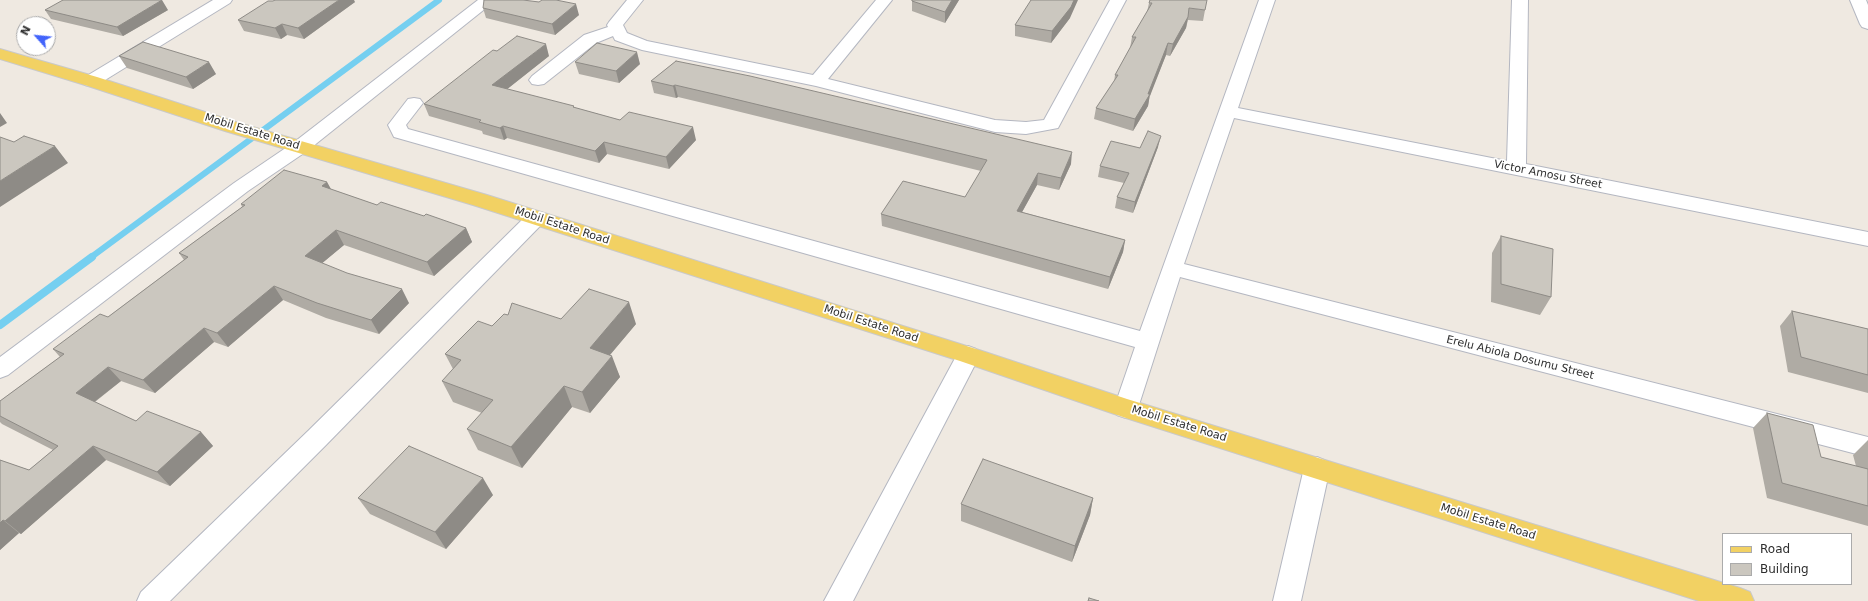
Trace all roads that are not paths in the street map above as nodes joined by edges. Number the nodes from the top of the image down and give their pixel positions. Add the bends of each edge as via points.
1 (224, 0) edge
2 (488, 0) edge
3 (635, 0) edge
4 (884, 0) edge
5 (1118, 0) edge
6 (1267, 0) edge
7 (1520, 0) edge
8 (1858, 0) edge
9 (1868, 24) edge
10 (618, 29) junction
11 (0, 54) edge
12 (538, 80) dead end
13 (91, 81) junction
14 (817, 81) junction
15 (414, 103) dead end
16 (1228, 111) junction
17 (300, 147) junction
18 (1516, 168) junction
19 (536, 218) junction
20 (1868, 239) edge
21 (1172, 268) junction
22 (1147, 342) junction
23 (968, 355) junction
24 (0, 370) edge
25 (1126, 408) junction
26 (1868, 447) edge
27 (1317, 468) junction
28 (151, 601) edge
29 (838, 601) edge
30 (1287, 601) edge
31 (1740, 601) edge

1 - 13 street
2 - 17 street
3 - 10 street via 615,25
4 - 14 street
5 - 14 street via 1051,124 1026,128 995,126
6 - 16 street
7 - 18 street
8 - 9 street
10 - 12 street via 590,38
10 - 14 street via 621,36 642,45
11 - 13 main road, Mobil Estate Road
13 - 17 main road, Mobil Estate Road
15 - 22 street via 397,125 400,133
16 - 18 street, Victor Amosu Street
16 - 21 street
17 - 19 main road, Mobil Estate Road
17 - 24 street via 241,187
18 - 20 street, Victor Amosu Street
19 - 23 main road, Mobil Estate Road
19 - 28 street
21 - 22 street
21 - 26 street, Erelu Abiola Dosumu Street
22 - 25 street
23 - 25 main road, Mobil Estate Road
23 - 29 street
25 - 27 main road, Mobil Estate Road
27 - 30 street
27 - 31 main road, Mobil Estate Road

